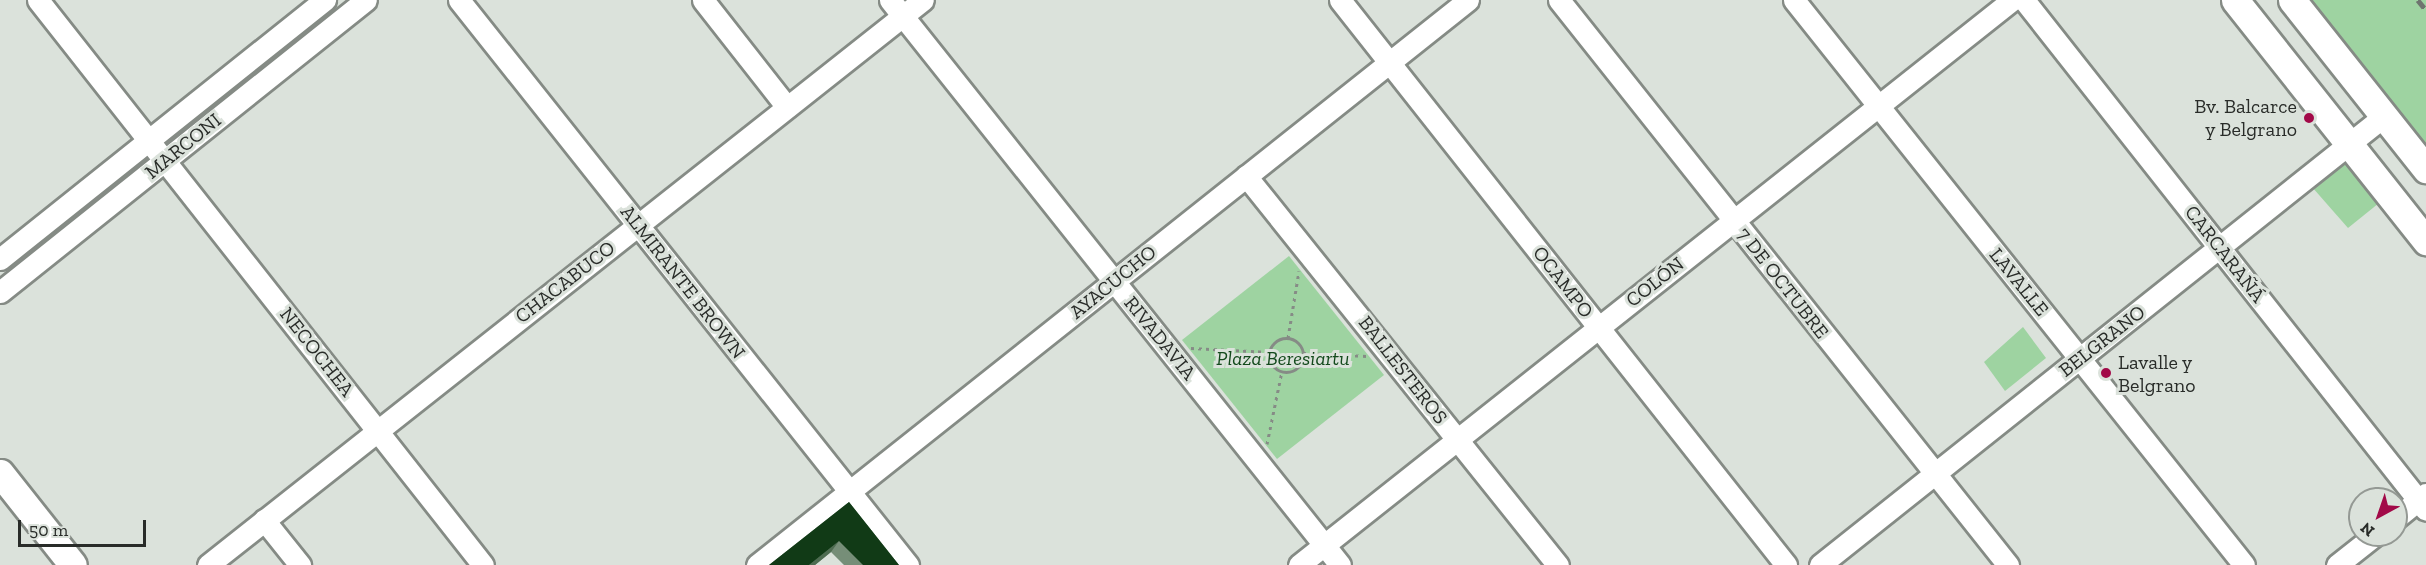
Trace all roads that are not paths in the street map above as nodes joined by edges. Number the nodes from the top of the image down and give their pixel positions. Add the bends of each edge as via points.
1 (38, 0) edge
2 (325, 0) edge
3 (366, 0) edge
4 (459, 0) edge
5 (703, 0) edge
6 (922, 0) edge
7 (1340, 0) edge
8 (1468, 0) edge
9 (1559, 0) edge
10 (1794, 0) edge
11 (2012, 0) edge
12 (2024, 0) edge
13 (2235, 0) edge
14 (2292, 0) edge
15 (896, 8) edge
16 (1389, 63) junction
17 (1878, 106) junction
18 (787, 107) junction
19 (2384, 116) junction
20 (150, 140) junction
21 (2349, 144) junction
22 (166, 160) junction
23 (2426, 169) edge
24 (1246, 176) junction
25 (1734, 220) junction
26 (638, 225) junction
27 (2426, 241) edge
28 (2220, 247) junction
29 (0, 259) edge
30 (1114, 281) junction
31 (0, 292) edge
32 (1598, 327) junction
33 (2079, 358) junction
34 (378, 430) junction
35 (1457, 438) junction
36 (0, 473) edge
37 (1935, 474) junction
38 (849, 492) junction
39 (2424, 501) edge
40 (2408, 511) edge
41 (264, 520) junction
42 (1324, 545) junction
43 (2360, 547) edge
44 (73, 565) edge
45 (208, 565) edge
46 (300, 565) edge
47 (483, 565) edge
48 (758, 565) edge
49 (908, 565) edge
50 (1299, 565) edge
51 (1340, 565) edge
52 (1557, 565) edge
53 (1786, 565) edge
54 (1820, 565) edge
55 (2008, 565) edge
56 (2244, 565) edge
57 (2337, 565) edge

1 - 20 street, NECOCHEA
2 - 20 street, MARCONI
3 - 22 street, MARCONI
4 - 26 street, ALMIRANTE BROWN
5 - 18 street
6 - 15 street, CHACABUCO
7 - 16 street, OCAMPO
8 - 16 street, AYACUCHO
9 - 25 street, 7 DE OCTUBRE
10 - 17 street, LAVALLE
11 - 17 street, COLÓN
12 - 28 street, CARCARAÑÁ
13 - 21 main road
14 - 19 main road
15 - 18 street, CHACABUCO
15 - 30 street, RIVADAVIA
16 - 24 street, AYACUCHO
16 - 32 street, OCAMPO
17 - 25 street, COLÓN
17 - 33 street, LAVALLE
18 - 26 street, CHACABUCO
19 - 21 street, BELGRANO
19 - 23 main road
20 - 22 street, NECOCHEA
20 - 29 street, MARCONI
21 - 27 main road
21 - 28 street, BELGRANO
22 - 31 street, MARCONI
22 - 34 street, NECOCHEA
24 - 30 street, AYACUCHO
24 - 35 street, BALLESTEROS
25 - 32 street, COLÓN
25 - 37 street, 7 DE OCTUBRE
26 - 34 street, CHACABUCO
26 - 38 street, ALMIRANTE BROWN
28 - 33 street, BELGRANO
28 - 39 street, CARCARAÑÁ
30 - 38 street, AYACUCHO
30 - 42 street, RIVADAVIA
32 - 35 street, COLÓN
32 - 53 street, OCAMPO
33 - 37 street, BELGRANO
33 - 56 street, LAVALLE
34 - 41 street, CHACABUCO
34 - 47 street, NECOCHEA
35 - 42 street, COLÓN
35 - 52 street, BALLESTEROS
36 - 44 main road
37 - 54 street, BELGRANO
37 - 55 street, 7 DE OCTUBRE
38 - 48 street, AYACUCHO
38 - 49 street, ALMIRANTE BROWN
39 - 40 street
41 - 45 street, CHACABUCO
41 - 46 street
42 - 50 street, COLÓN
42 - 51 street, RIVADAVIA
43 - 57 street

